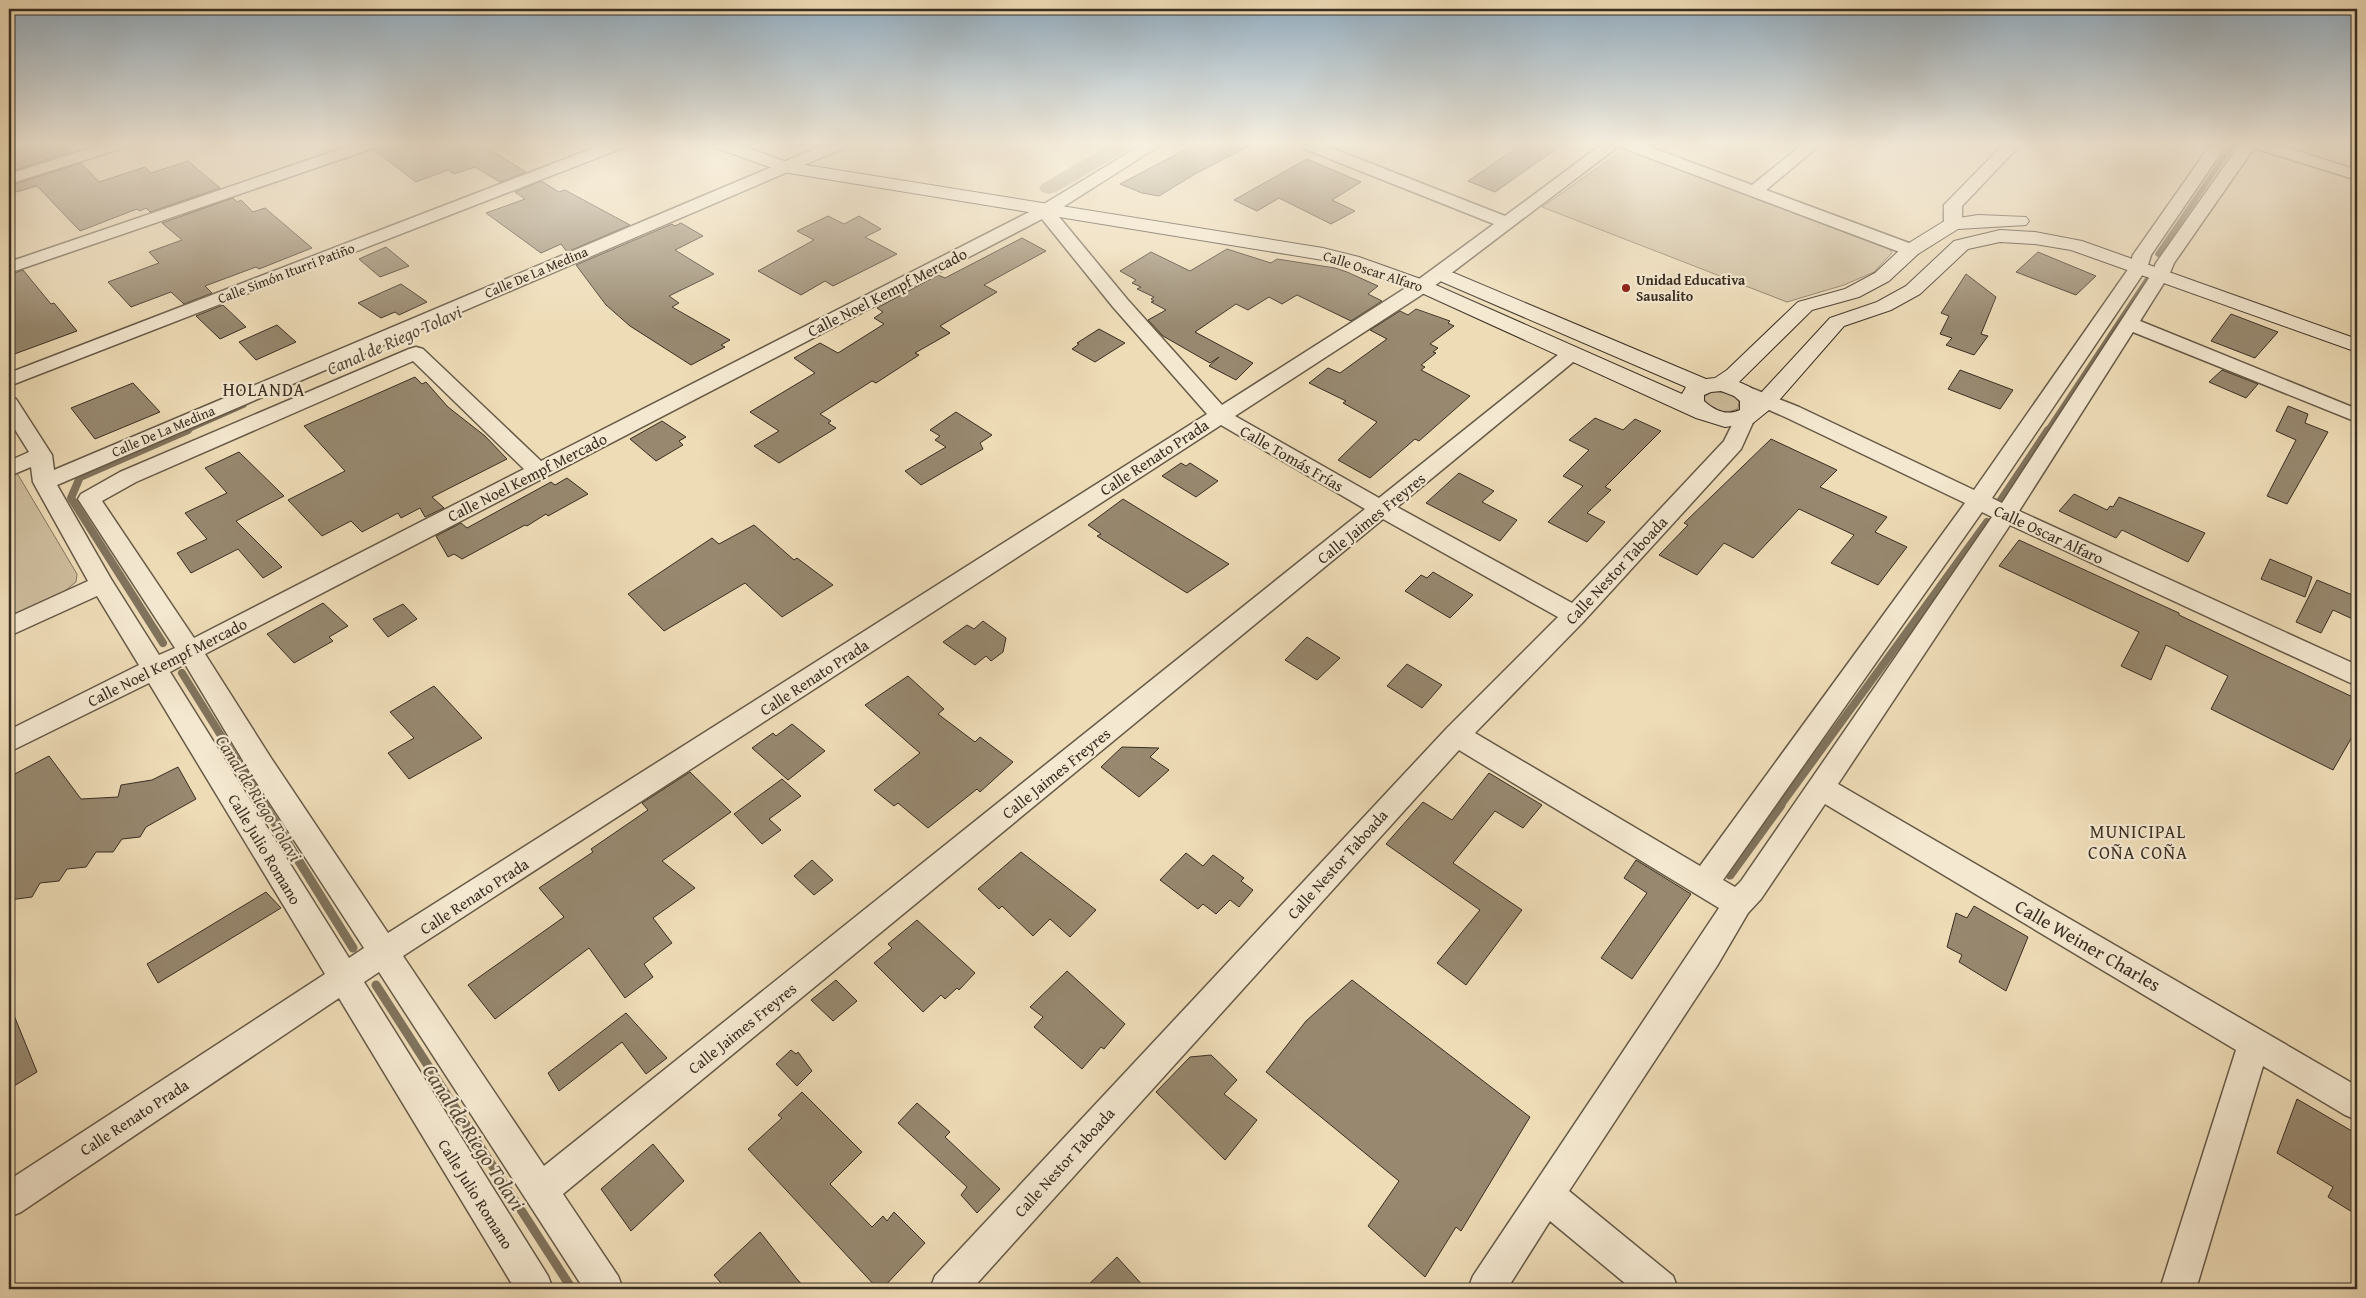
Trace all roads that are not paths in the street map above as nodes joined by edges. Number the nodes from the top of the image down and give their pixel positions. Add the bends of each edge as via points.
1 (195, 205) edge
2 (462, 205) edge
3 (674, 205) edge
4 (1018, 205) edge
5 (1055, 205) edge
6 (1101, 205) edge
7 (1461, 205) edge
8 (1530, 205) edge
9 (1791, 205) edge
10 (1953, 205) edge
11 (2185, 205) edge
12 (2199, 205) edge
13 (1045, 210) junction
14 (1506, 222) junction
15 (1952, 224) junction
16 (1911, 250) junction
17 (2151, 265) junction
18 (9, 268) edge
19 (1429, 279) junction
20 (2128, 323) junction
21 (2357, 331) edge
22 (2357, 346) edge
23 (1571, 354) junction
24 (9, 380) edge
25 (1722, 387) junction
26 (9, 402) edge
27 (1754, 411) junction
28 (1219, 415) junction
29 (1709, 415) junction
30 (2357, 416) edge
31 (1733, 444) junction
32 (41, 455) junction
33 (9, 469) edge
34 (539, 471) junction
35 (44, 482) junction
36 (1978, 501) junction
37 (1382, 509) junction
38 (2006, 514) junction
39 (102, 584) junction
40 (1575, 615) junction
41 (9, 627) edge
42 (190, 651) junction
43 (155, 669) junction
44 (2357, 676) edge
45 (1456, 735) junction
46 (9, 742) edge
47 (1819, 788) junction
48 (1704, 884) junction
49 (1738, 904) junction
50 (384, 954) junction
51 (344, 978) junction
52 (2254, 1042) junction
53 (2357, 1104) edge
54 (540, 1191) junction
55 (1546, 1195) junction
56 (9, 1200) edge
57 (535, 1289) edge
58 (605, 1289) edge
59 (948, 1289) edge
60 (1486, 1289) edge
61 (1660, 1289) edge
62 (2178, 1289) edge

1 - 18 street
2 - 24 street, Calle Simón Iturri Patiño
3 - 35 street, Calle De La Medina
4 - 13 main road, Calle Oscar Alfaro
5 - 13 street, Calle Noel Kempf Mercado
6 - 19 main road, Calle Oscar Alfaro via 1339,242 1385,254
7 - 14 street
8 - 14 street, Calle Renato Prada
9 - 16 street
10 - 15 street
11 - 17 street
12 - 17 street
13 - 19 main road, Calle Oscar Alfaro via 1323,254
13 - 28 street, Calle Tomás Frías via 1120,303
13 - 34 street, Calle Noel Kempf Mercado
14 - 19 street, Calle Renato Prada
15 - 16 main road
15 - 17 main road via 2005,220 2045,223 2083,233
16 - 25 main road via 1882,277 1852,293 1805,306
17 - 20 street
17 - 21 main road
17 - 22 main road
17 - 27 main road via 2034,238 2000,236 1961,245 1913,290 1884,306 1837,322
17 - 36 street
19 - 23 main road, Calle Oscar Alfaro
19 - 25 main road, Calle Oscar Alfaro via 1683,379
19 - 28 street, Calle Renato Prada
20 - 30 street
20 - 38 street
23 - 29 main road, Calle Oscar Alfaro
23 - 37 street, Calle Jaimes Freyres
25 - 27 street, Calle Oscar Alfaro
25 - 29 main road via 1696,388 1692,398 1698,408
26 - 32 street, Calle Julio Romano
27 - 29 main road via 1725,420
27 - 31 street, Calle Nestor Taboada
27 - 36 street, Calle Oscar Alfaro via 1792,412
28 - 37 street, Calle Tomás Frías
28 - 50 street, Calle Renato Prada
29 - 31 street via 1728,432
31 - 40 street, Calle Nestor Taboada
32 - 33 street
32 - 35 street, Calle Julio Romano
34 - 42 street, Calle Noel Kempf Mercado
34 - 42 street via 416,352 128,477 89,499
35 - 39 street, Calle Julio Romano
36 - 38 street, Calle Oscar Alfaro
36 - 48 street
37 - 40 street, Calle Tomás Frías
37 - 54 street, Calle Jaimes Freyres
38 - 44 street, Calle Oscar Alfaro
38 - 47 street
39 - 41 street
39 - 43 street, Calle Julio Romano
40 - 45 street, Calle Nestor Taboada
42 - 43 street, Calle Noel Kempf Mercado
42 - 50 street
43 - 46 street, Calle Noel Kempf Mercado
43 - 51 street, Calle Julio Romano
45 - 48 street
45 - 59 street, Calle Nestor Taboada
47 - 49 street via 1751,890
47 - 52 street, Calle Weiner Charles
48 - 49 street
49 - 55 street
50 - 51 street, Calle Renato Prada
50 - 54 street
51 - 56 street, Calle Renato Prada
51 - 57 street, Calle Julio Romano
52 - 53 street, Calle Weiner Charles
52 - 62 street
54 - 58 street
55 - 60 street
55 - 61 street

